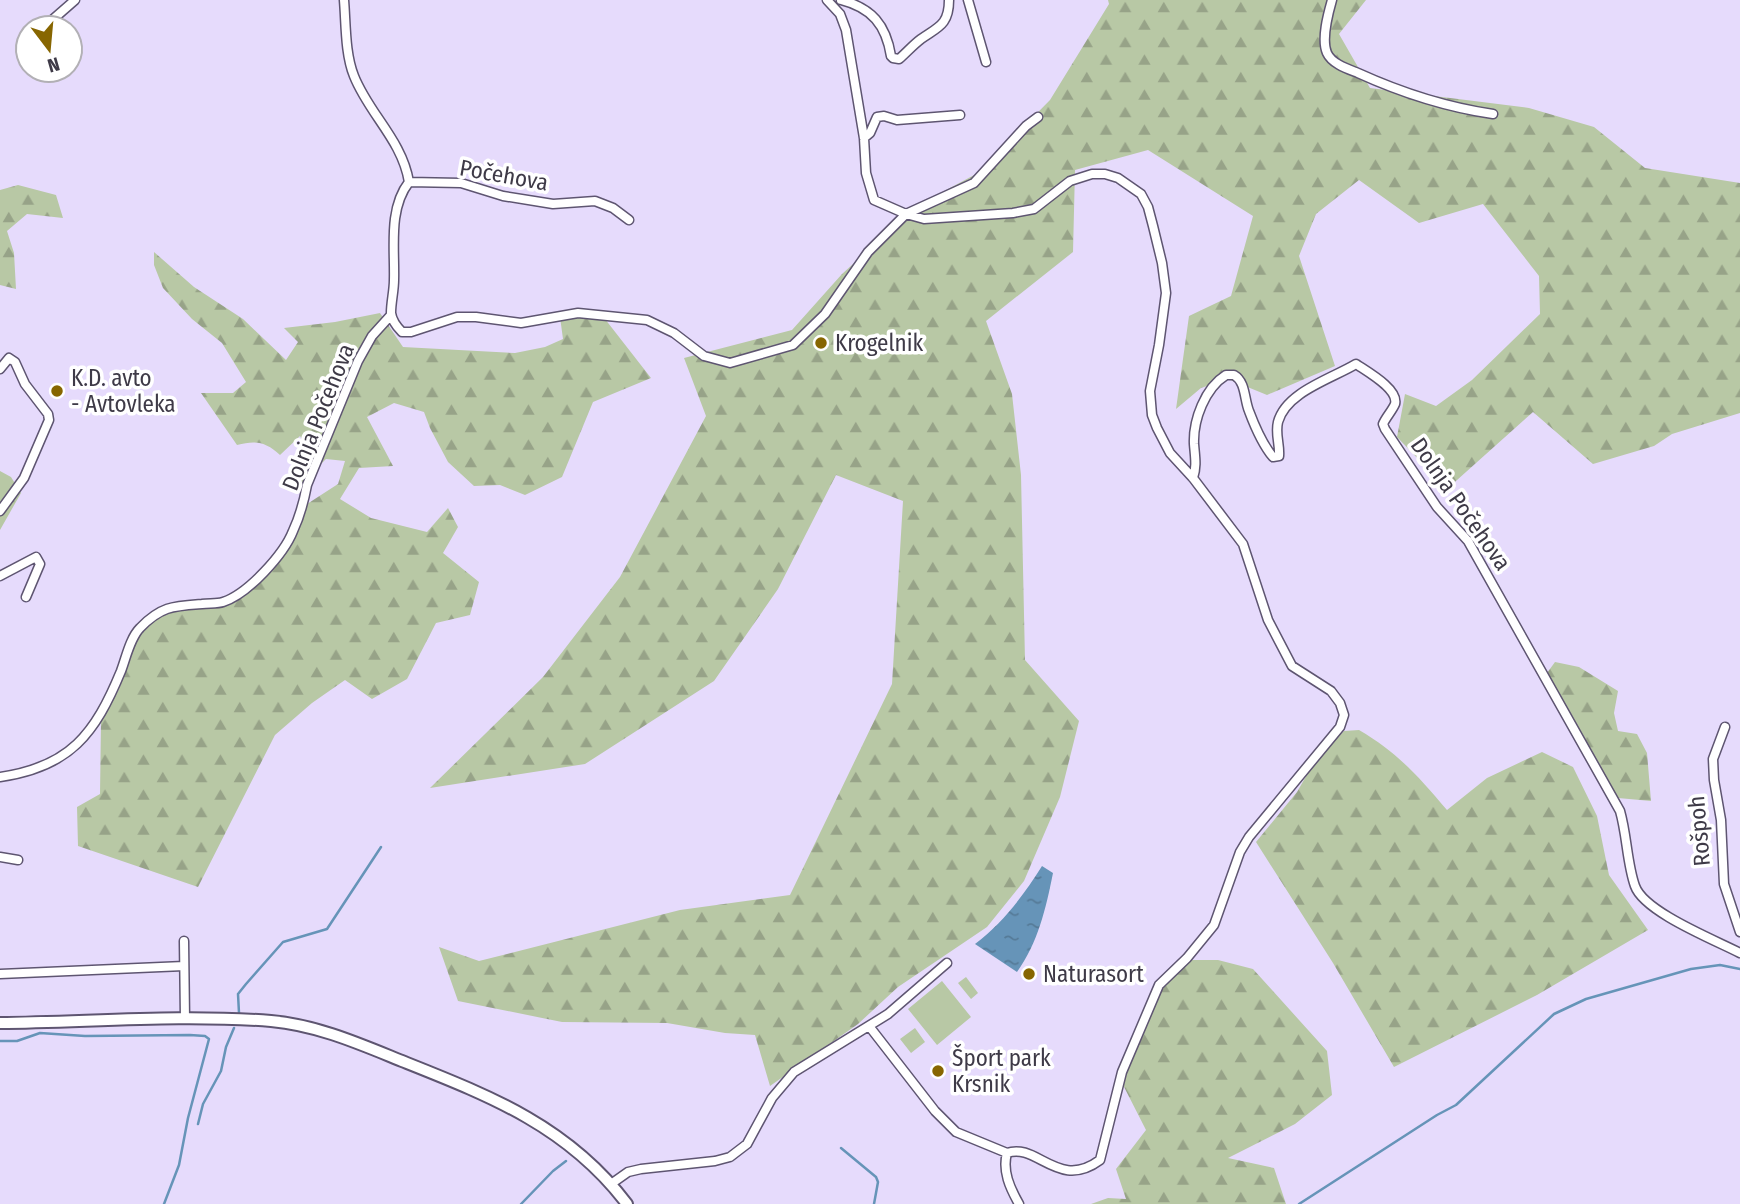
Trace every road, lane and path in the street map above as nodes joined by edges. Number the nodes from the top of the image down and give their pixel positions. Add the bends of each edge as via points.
1 (75, 0) edge
2 (344, 0) edge
3 (827, 0) edge
4 (841, 0) edge
5 (949, 0) edge
6 (968, 0) edge
7 (1332, 0) edge
8 (59, 14) edge
9 (986, 62) dead end
10 (1493, 114) dead end
11 (960, 115) dead end
12 (1038, 117) dead end
13 (864, 138) junction
14 (409, 182) junction
15 (906, 214) junction
16 (629, 219) dead end
17 (391, 315) junction
18 (0, 369) edge
19 (1194, 478) junction
20 (0, 511) edge
21 (0, 576) edge
22 (26, 597) dead end
23 (1725, 727) dead end
24 (0, 777) edge
25 (0, 857) edge
26 (18, 860) dead end
27 (1740, 932) edge
28 (184, 941) dead end
29 (1740, 953) edge
30 (947, 963) dead end
31 (184, 965) junction
32 (0, 974) edge
33 (185, 1019) junction
34 (0, 1023) edge
35 (869, 1026) junction
36 (1007, 1153) junction
37 (611, 1184) junction
38 (627, 1204) edge
39 (1019, 1204) edge

1 - 8 street
2 - 14 street via 352,72 392,137
3 - 13 street via 846,30
4 - 5 street via 859,5 880,24 891,56 899,59 942,24
6 - 9 street
7 - 10 street via 1325,23 1326,52 1336,63 1411,96
11 - 13 street via 877,117
12 - 15 street via 980,178
13 - 15 street via 871,195
14 - 16 street, Počehova via 461,183 553,204 595,201
14 - 17 street via 396,216
15 - 17 street via 868,252 825,314 793,345 730,363 704,356 647,320 578,313 521,323 457,317 402,332
15 - 19 street via 924,219 1034,209 1070,181 1092,174 1118,178 1141,194 1153,226 1166,293 1150,391 1152,415 1170,453
17 - 24 street, Dolnja Počehova via 358,361 292,534 274,560 245,590 222,602 170,606 156,613 137,631 101,713 80,742 42,768
18 - 20 street via 12,359 49,420 24,478
19 - 29 street, Dolnja Počehova via 1196,425 1210,389 1226,375 1234,374 1241,382 1247,408 1273,457 1279,456 1279,419 1303,390 1356,364 1391,390 1395,404 1383,424 1385,429 1437,507 1468,541 1620,811 1636,888 1653,908
19 - 36 street via 1243,544 1268,620 1292,666 1331,691 1340,703 1343,719 1249,837 1214,925 1159,985 1122,1072 1100,1160 1073,1172 1015,1151
21 - 22 street via 36,556 40,564
23 - 27 street, Rošpoh via 1713,759 1714,780 1724,884
25 - 26 street
28 - 31 street
30 - 35 street
31 - 32 street
31 - 33 street
33 - 34 main road
33 - 37 main road via 295,1024 357,1043 518,1110 562,1138
35 - 36 street via 956,1132
35 - 37 street via 794,1073 772,1098 747,1144 730,1157 641,1169
36 - 39 street via 1007,1178
37 - 38 main road

